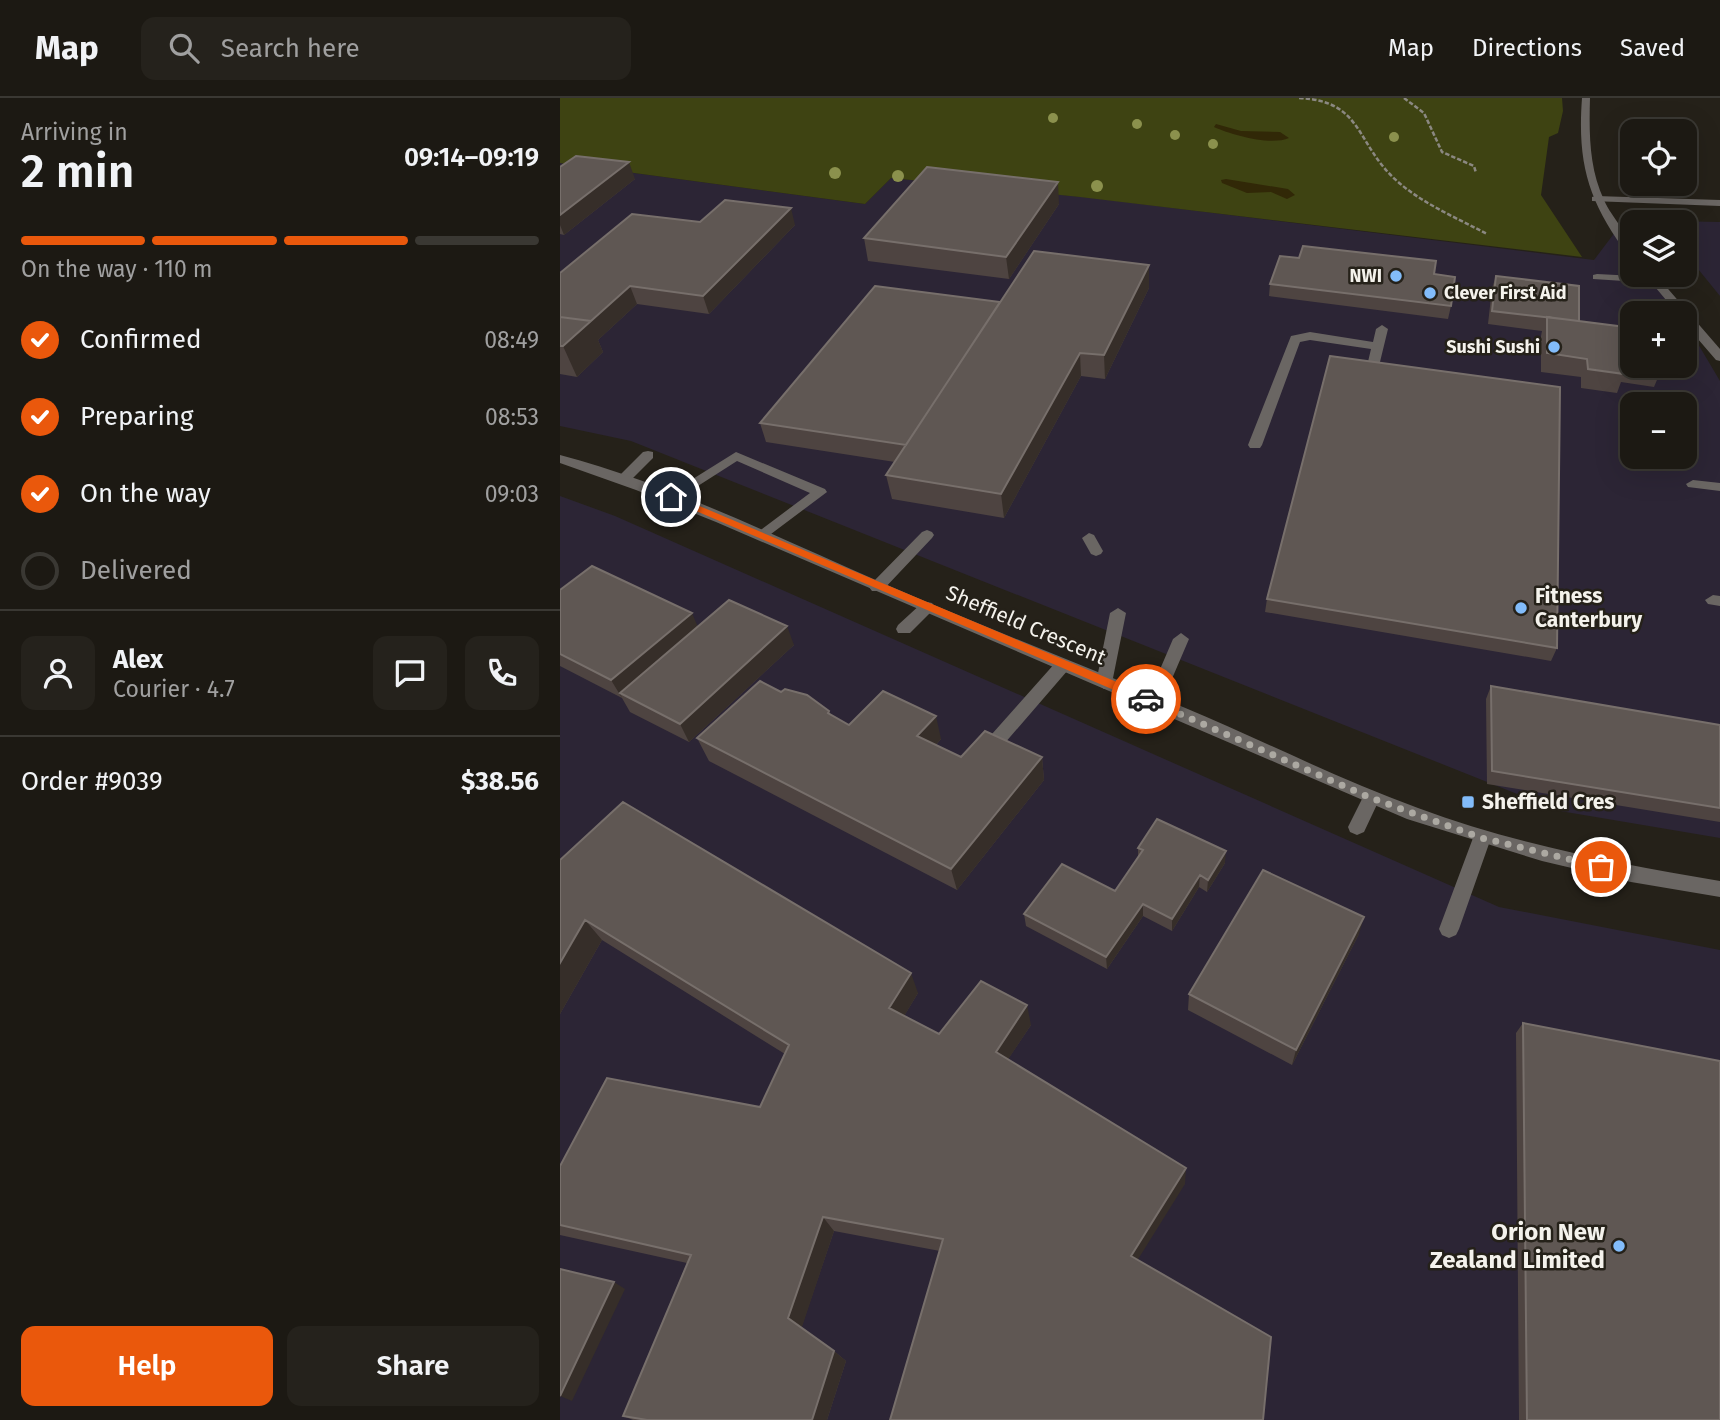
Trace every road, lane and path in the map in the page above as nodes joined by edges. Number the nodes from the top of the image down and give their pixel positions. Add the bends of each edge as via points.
1 (1299, 98) edge
2 (1404, 98) edge
3 (1586, 98) edge
4 (1476, 173) dead end
5 (1596, 199) junction
6 (1720, 203) edge
7 (1487, 234) dead end
8 (1620, 237) edge
9 (1597, 277) dead end
10 (1620, 277) edge
11 (1661, 287) edge
12 (1673, 301) edge
13 (1382, 329) dead end
14 (1697, 330) edge
15 (1378, 346) junction
16 (1720, 357) edge
17 (1373, 366) edge
18 (1255, 445) dead end
19 (648, 455) dead end
20 (560, 459) edge
21 (625, 478) junction
22 (1693, 484) dead end
23 (1720, 488) edge
24 (671, 497) junction
25 (762, 535) junction
26 (926, 535) dead end
27 (877, 587) junction
28 (927, 607) junction
29 (1118, 613) dead end
30 (904, 629) dead end
31 (1181, 639) dead end
32 (1062, 666) junction
33 (1104, 683) junction
34 (1154, 702) junction
35 (998, 739) edge
36 (1371, 798) junction
37 (1357, 827) dead end
38 (1482, 838) junction
39 (1720, 889) edge
40 (1449, 929) dead end

1 - 7 path via 1320,99 1340,107 1398,182
2 - 4 path via 1424,113 1443,152 1471,164
3 - 5 street via 1584,153
5 - 6 street
5 - 8 street
9 - 10 street
11 - 12 street
13 - 15 street
14 - 16 street
15 - 17 street
15 - 18 street via 1310,336 1295,339
19 - 21 street
20 - 21 street, Sheffield Crescent
21 - 24 street, Sheffield Crescent
22 - 23 street
24 - 25 street, Sheffield Crescent
24 - 25 street via 736,456 820,492
25 - 27 street, Sheffield Crescent
26 - 27 street
27 - 28 street, Sheffield Crescent
28 - 30 street
28 - 32 street, Sheffield Crescent
29 - 33 street
31 - 34 street
32 - 33 street, Sheffield Crescent
32 - 35 street
33 - 34 street, Sheffield Crescent
34 - 36 street, Sheffield Crescent
36 - 37 street
36 - 38 street, Sheffield Crescent
38 - 39 street, Sheffield Crescent via 1649,878
38 - 40 street

